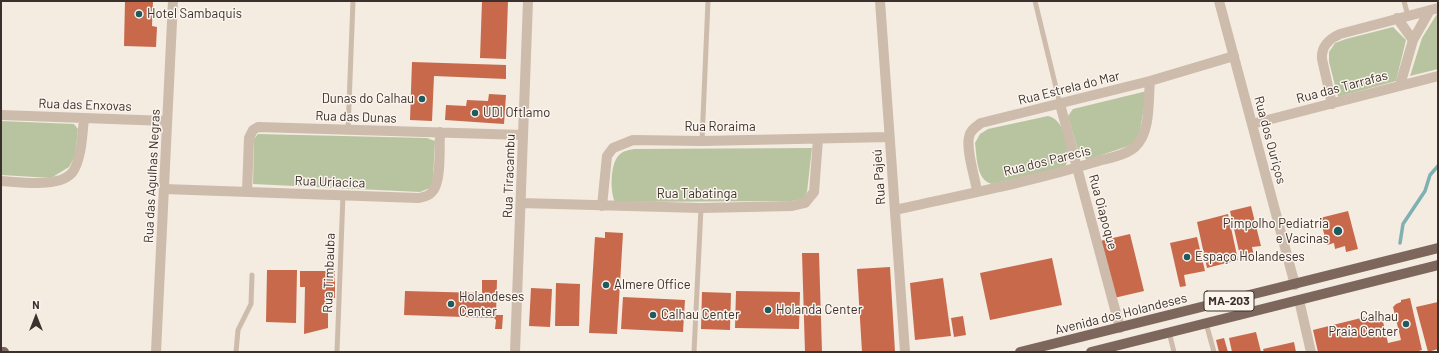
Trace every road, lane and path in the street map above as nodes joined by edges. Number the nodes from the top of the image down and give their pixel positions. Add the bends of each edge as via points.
1 (173, 1) edge
2 (353, 1) edge
3 (528, 1) edge
4 (708, 1) edge
5 (880, 1) edge
6 (1035, 1) edge
7 (1219, 1) edge
8 (1404, 1) edge
9 (1434, 9) edge
10 (1408, 16) junction
11 (1397, 18) junction
12 (1414, 40) junction
13 (1234, 56) junction
14 (1438, 76) edge
15 (1150, 81) junction
16 (1400, 85) junction
17 (1060, 104) junction
18 (1332, 104) junction
19 (1, 115) edge
20 (84, 119) junction
21 (168, 122) junction
22 (1252, 124) junction
23 (348, 130) junction
24 (440, 132) junction
25 (523, 134) junction
26 (889, 137) junction
27 (818, 140) junction
28 (702, 141) junction
29 (1078, 167) junction
30 (1, 181) edge
31 (164, 189) junction
32 (977, 191) junction
33 (247, 192) junction
34 (343, 195) junction
35 (520, 203) junction
36 (602, 206) junction
37 (701, 208) junction
38 (895, 210) junction
39 (1438, 248) edge
40 (1438, 265) edge
41 (252, 275) dead end
42 (1295, 285) junction
43 (1299, 300) junction
44 (1206, 323) junction
45 (1120, 328) junction
46 (1169, 332) junction
47 (156, 352) edge
48 (236, 352) edge
49 (337, 352) edge
50 (515, 352) edge
51 (694, 352) edge
52 (905, 352) edge
53 (1020, 352) edge
54 (1091, 352) edge
55 (1174, 352) edge
56 (1214, 352) edge
57 (1311, 352) edge

1 - 21 street, Rua das Agulhas Negras
2 - 23 lane
3 - 25 street, Rua Tiracambu
4 - 28 lane
5 - 26 street, Rua Pajeú
6 - 17 lane
7 - 13 street, Rua dos Ouriços
8 - 10 lane
9 - 10 street
9 - 12 street
10 - 11 street
11 - 12 street
11 - 18 street via 1340,34 1327,42 1321,53
12 - 16 street
13 - 15 street, Rua Estrela do Mar
13 - 22 street, Rua dos Ouriços
14 - 16 street, Rua das Tarrafas
15 - 17 street, Rua Estrela do Mar
15 - 29 street, Rua dos Parecis via 1146,128 1135,148
16 - 18 street, Rua das Tarrafas
17 - 29 street, Rua Oiapoque
17 - 32 street, Rua Estrela do Mar via 981,123 972,129 969,149
18 - 22 street, Rua das Tarrafas
19 - 20 street, Rua das Enxovas
20 - 21 street, Rua das Enxovas
20 - 30 street via 78,159 67,177 58,182 46,183
21 - 31 street, Rua das Agulhas Negras
22 - 42 street, Rua dos Ouriços
23 - 24 street, Rua das Dunas
23 - 33 street, Rua das Dunas via 258,127 253,130 249,138
24 - 25 street, Rua das Dunas
24 - 34 street, Rua Uriacica via 438,180 433,192 428,196 418,198
25 - 35 street, Rua Tiracambu
26 - 27 street, Rua Roraima
26 - 38 street, Rua Pajeú
27 - 28 street, Rua Roraima
27 - 37 street, Rua Tabatinga via 816,184 814,192 805,203 792,206
28 - 36 street, Rua Roraima via 633,140 613,148 607,156
29 - 32 street, Rua dos Parecis
29 - 45 street, Rua Oiapoque
31 - 33 street, Rua Uriacica
31 - 47 street, Rua das Agulhas Negras
32 - 38 street, Rua dos Parecis
33 - 34 street, Rua Uriacica
34 - 49 lane, Rua Timbauba
35 - 36 street, Rua Tabatinga
35 - 50 street, Rua Tiracambu
36 - 37 street, Rua Tabatinga
37 - 51 lane
38 - 52 street, Rua Pajeú
39 - 42 main road, Avenida dos Holandeses / MA-203
40 - 43 main road, MA-203
41 - 48 lane via 251,304 238,330
42 - 45 main road, Avenida dos Holandeses / MA-203
43 - 44 main road, MA-203
43 - 57 street
44 - 46 main road, MA-203
44 - 56 lane
45 - 53 main road, Avenida dos Holandeses / MA-203
46 - 54 main road, MA-203
46 - 55 lane

